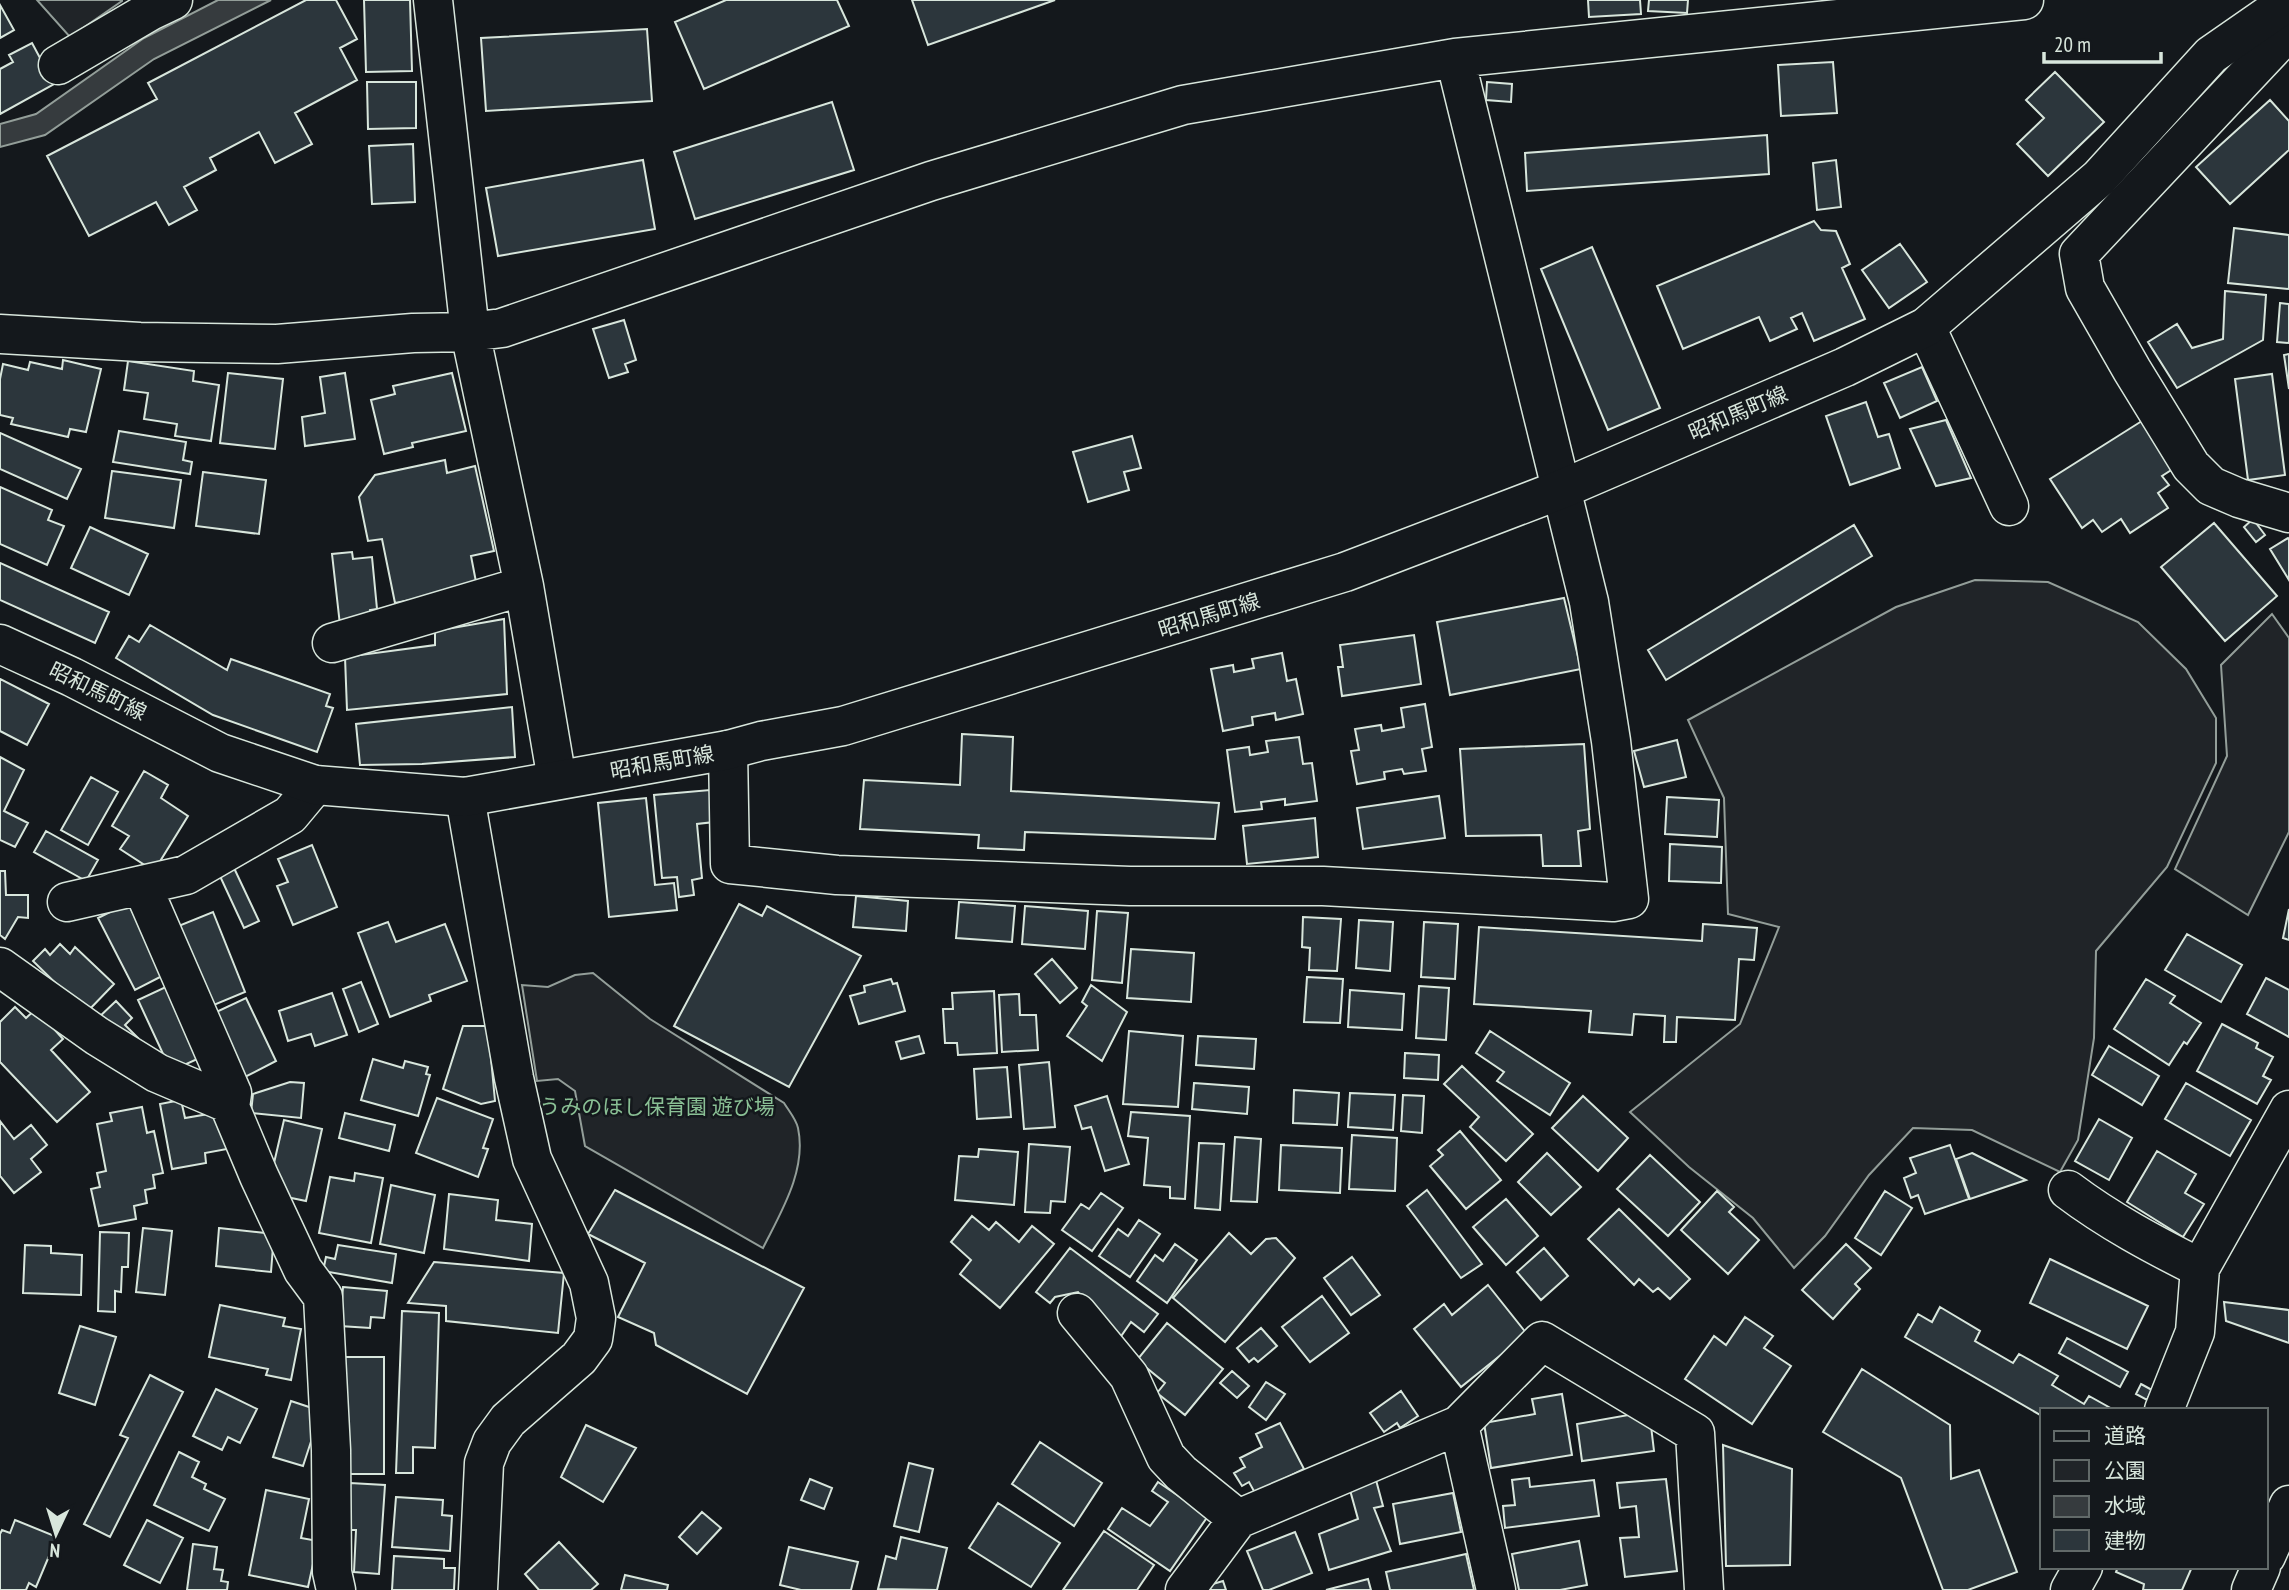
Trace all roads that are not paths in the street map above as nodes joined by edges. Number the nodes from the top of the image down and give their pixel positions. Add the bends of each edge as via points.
1 (173, 0) edge
2 (433, 0) edge
3 (2024, 0) edge
4 (2289, 1) edge
5 (2289, 24) edge
6 (1455, 58) junction
7 (58, 65) dead end
8 (1926, 327) junction
9 (470, 332) junction
10 (0, 334) edge
11 (1562, 489) junction
12 (2010, 506) dead end
13 (2289, 513) edge
14 (524, 586) junction
15 (332, 643) dead end
16 (0, 644) edge
17 (728, 750) junction
18 (556, 780) junction
19 (315, 785) junction
20 (466, 797) junction
21 (142, 886) junction
22 (67, 902) dead end
23 (0, 967) edge
24 (232, 1093) junction
25 (2289, 1111) edge
26 (2068, 1190) dead end
27 (2200, 1268) junction
28 (1077, 1313) dead end
29 (2165, 1408) edge
30 (1459, 1425) junction
31 (2289, 1505) edge
32 (1238, 1519) junction
33 (2268, 1552) edge
34 (2081, 1569) edge
35 (2260, 1569) edge
36 (336, 1590) edge
37 (478, 1590) edge
38 (1185, 1590) edge
39 (1496, 1590) edge
40 (1704, 1590) edge
41 (2070, 1590) edge
42 (2251, 1590) edge

1 - 7 street
2 - 9 street
3 - 6 street
4 - 8 street, 昭和馬町線 via 2211,55 2099,178
5 - 13 street via 2284,36 2079,254 2085,288 2191,466 2211,486
6 - 9 street via 1182,106 931,181 502,328
6 - 11 street
8 - 11 street, 昭和馬町線 via 1845,367
8 - 12 street
9 - 10 street via 277,344
9 - 14 street
11 - 17 street, 昭和馬町線 via 1345,572 1241,605 843,726
11 - 17 street via 1589,602 1629,899 1613,902 1323,886 1130,886 837,875 730,864
14 - 15 street
14 - 18 street
16 - 19 street, 昭和馬町線 via 220,753
17 - 18 street, 昭和馬町線
18 - 20 street, 昭和馬町線
19 - 20 street, 昭和馬町線
19 - 21 street via 290,815 198,869
20 - 37 street via 532,1159 589,1283 596,1318 593,1339 579,1358 509,1420 492,1442 484,1464
21 - 22 street
21 - 24 street
23 - 24 street via 157,1073 225,1102
24 - 36 street via 230,1107 259,1175 303,1270 323,1297
25 - 27 street
26 - 27 street via 2147,1242
27 - 29 street via 2195,1332
28 - 32 street via 1129,1376 1166,1457
30 - 32 street
30 - 39 street
30 - 40 street via 1542,1341 1695,1433
31 - 33 street
32 - 38 street
34 - 41 street
35 - 42 street

